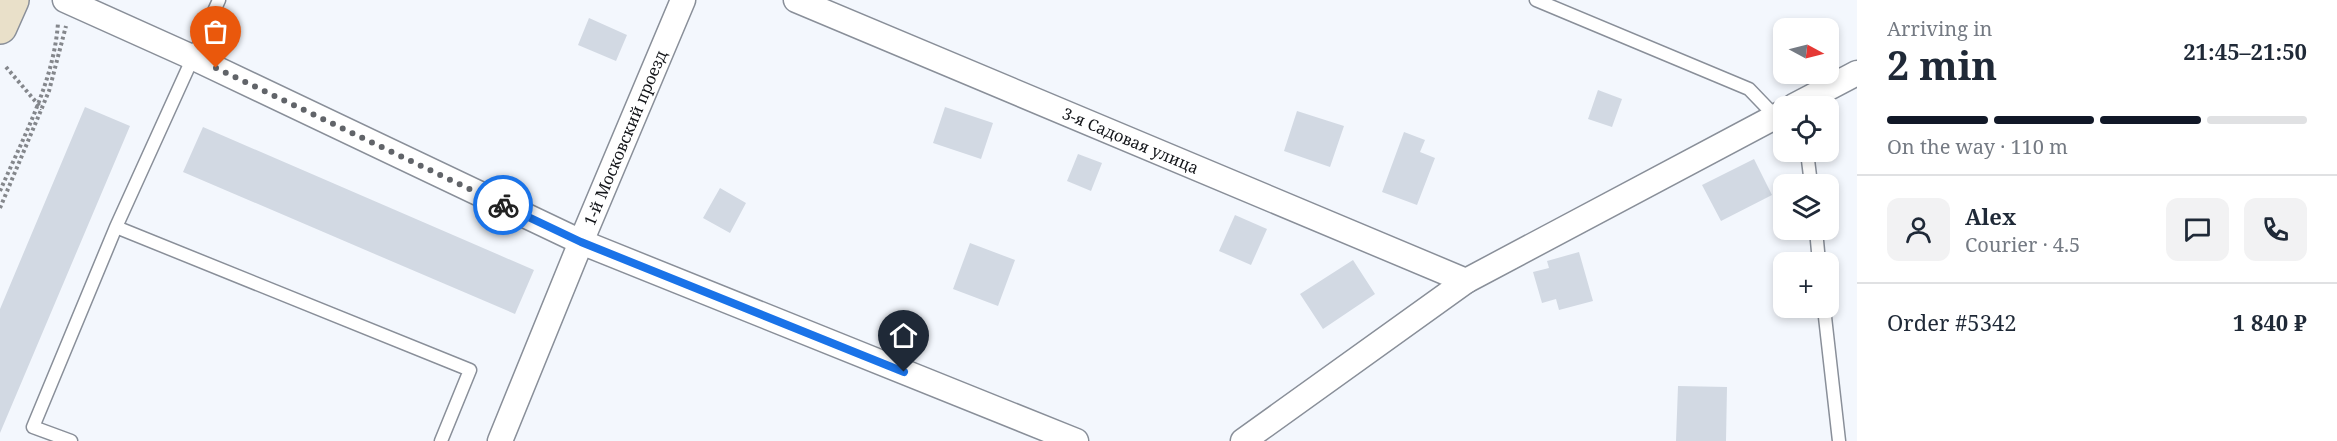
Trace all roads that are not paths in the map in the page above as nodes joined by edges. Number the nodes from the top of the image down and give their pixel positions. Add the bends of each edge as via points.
1 (12, 0) edge
2 (219, 0) edge
3 (683, 0) edge
4 (796, 0) edge
5 (1536, 0) edge
6 (64, 6) edge
7 (0, 27) edge
8 (194, 58) junction
9 (1857, 73) edge
10 (1815, 96) edge
11 (1773, 100) edge
12 (1773, 119) edge
13 (116, 226) junction
14 (581, 242) junction
15 (1466, 281) junction
16 (1825, 318) edge
17 (71, 441) edge
18 (441, 441) edge
19 (500, 441) edge
20 (1076, 441) edge
21 (1244, 441) edge
22 (1839, 441) edge

1 - 7 main road
2 - 8 lane
3 - 14 street, 1-й Московский проезд
4 - 15 street, 3-я Садовая улица
5 - 11 lane
6 - 8 street
8 - 13 lane
8 - 14 street
9 - 10 street
12 - 15 street
13 - 17 lane via 33,427
13 - 18 lane via 470,370
14 - 19 street, 1-й Московский проезд
14 - 20 street
15 - 21 street
16 - 22 lane

